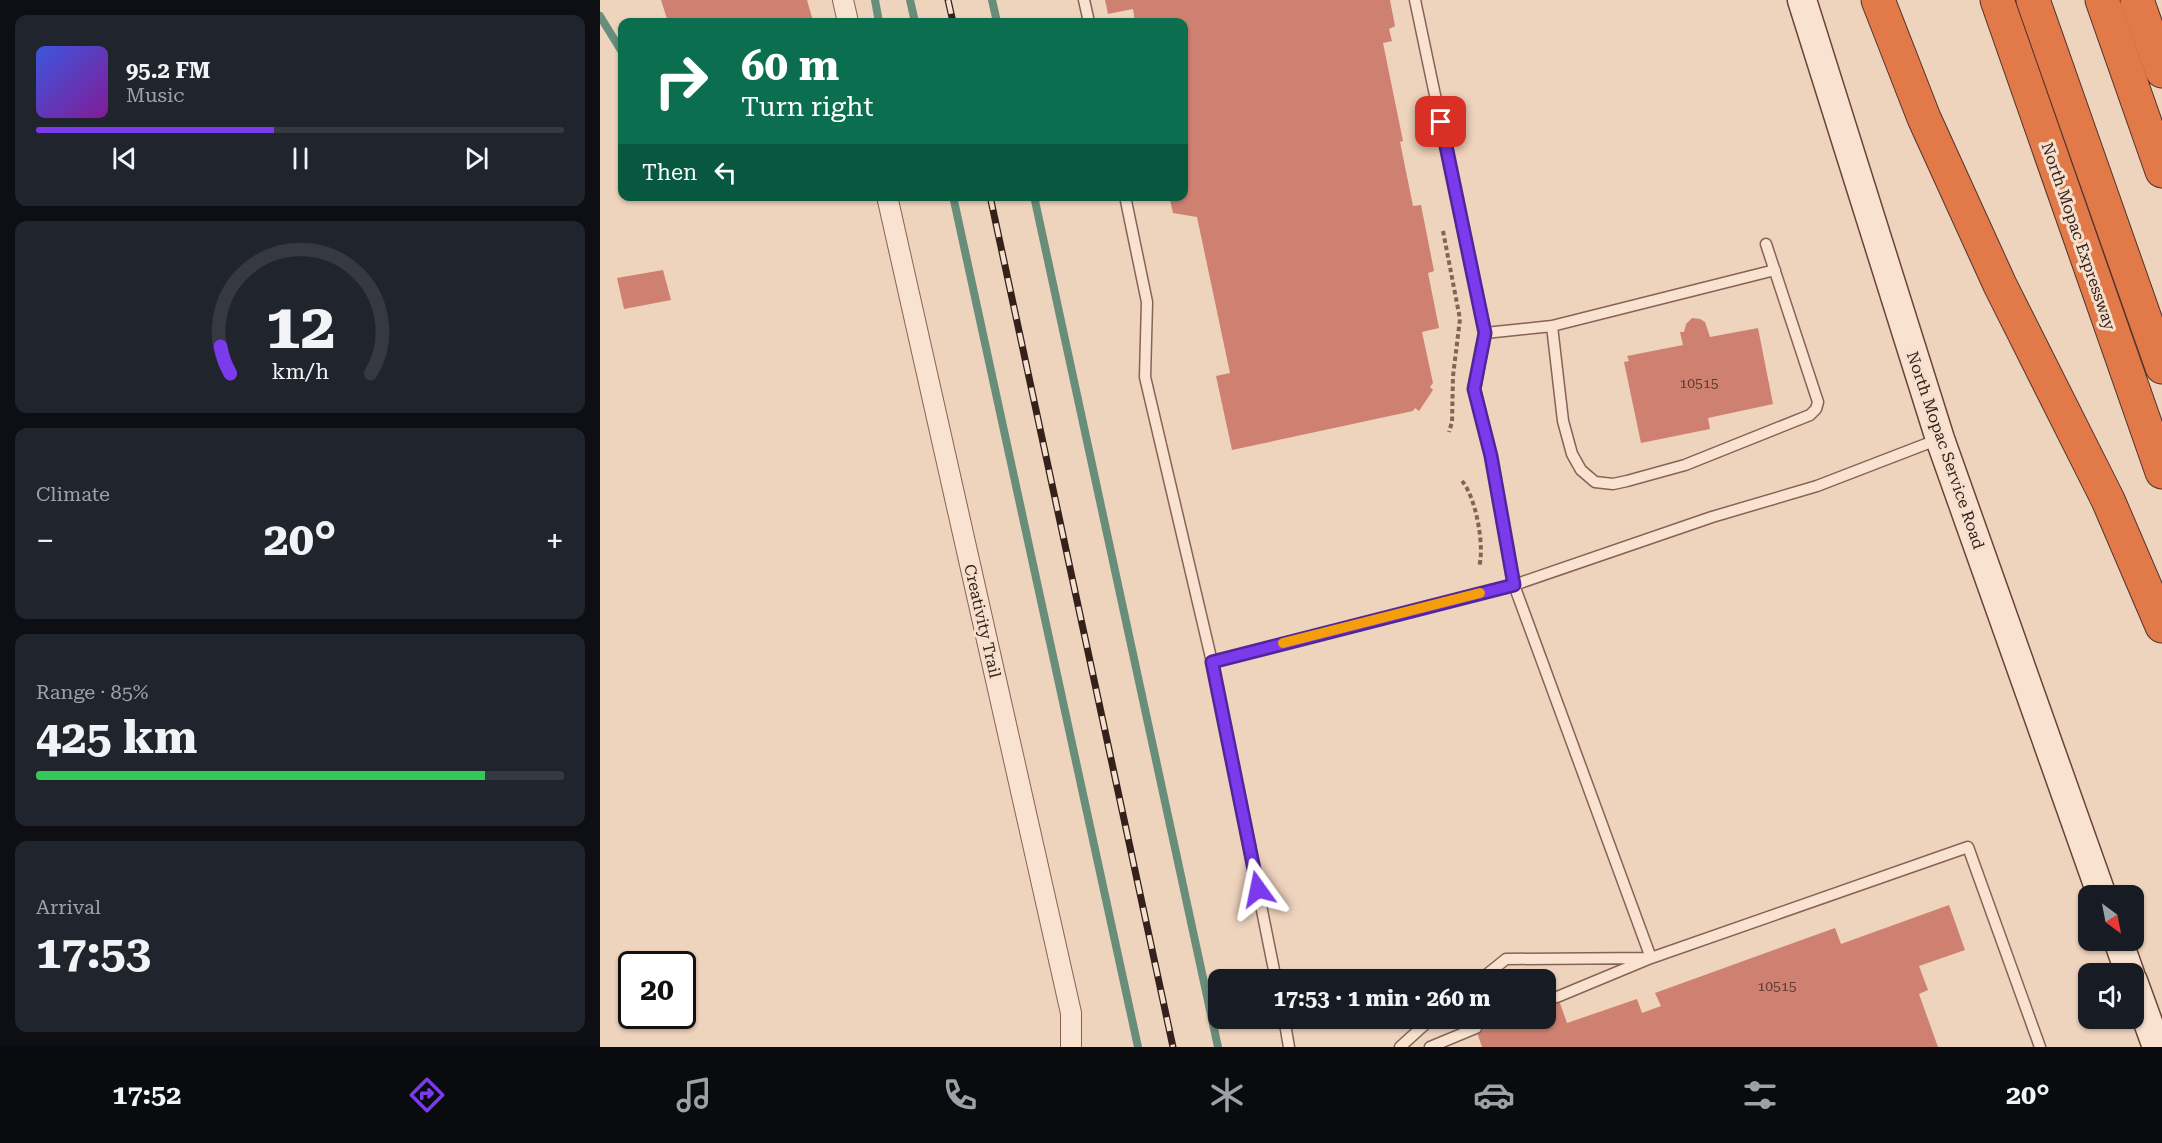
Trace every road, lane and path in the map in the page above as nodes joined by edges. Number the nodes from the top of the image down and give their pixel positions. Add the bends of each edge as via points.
1 (843, 0) edge
2 (1084, 0) edge
3 (1415, 0) edge
4 (1802, 0) edge
5 (1878, 0) edge
6 (1997, 0) edge
7 (2033, 0) edge
8 (2102, 0) edge
9 (2137, 0) edge
10 (847, 18) edge
11 (1088, 18) edge
12 (2162, 71) edge
13 (2162, 171) edge
14 (888, 201) edge
15 (1126, 201) edge
16 (1442, 230) dead end
17 (1766, 244) dead end
18 (1775, 270) junction
19 (1552, 326) junction
20 (1485, 333) junction
21 (2162, 367) edge
22 (1449, 432) dead end
23 (1940, 439) junction
24 (2162, 472) edge
25 (1462, 481) dead end
26 (1479, 567) dead end
27 (1514, 585) junction
28 (2162, 626) edge
29 (1212, 662) junction
30 (2098, 885) edge
31 (1651, 958) junction
32 (1274, 969) edge
33 (1494, 969) edge
34 (1557, 997) dead end
35 (2144, 1011) edge
36 (1286, 1029) edge
37 (1420, 1029) edge
38 (1474, 1029) edge
39 (1071, 1047) edge
40 (1289, 1047) edge
41 (1400, 1047) edge
42 (1430, 1047) edge
43 (2040, 1047) edge
44 (2157, 1047) edge

1 - 10 street
2 - 11 lane
3 - 20 lane
4 - 23 main road, North Mopac Service Road
5 - 28 highway via 1929,128 2000,285 2108,500
6 - 24 highway, North Mopac Expressway
7 - 21 highway
8 - 13 highway
9 - 12 highway
14 - 39 street, Creativity Trail via 1071,1013
15 - 29 lane via 1147,302 1145,377
16 - 22 path via 1460,319
17 - 18 lane
18 - 19 lane
18 - 19 lane via 1818,402 1816,409 1788,426 1685,465 1627,481 1595,482 1581,470 1572,454 1563,422
19 - 20 lane
20 - 27 lane via 1474,389 1491,456
23 - 27 lane via 1817,486 1712,517
23 - 30 main road, North Mopac Service Road
25 - 26 path via 1472,496 1482,556
27 - 29 lane
27 - 31 lane
29 - 32 lane
31 - 33 lane via 1506,959
31 - 34 lane
31 - 43 lane via 1968,846
35 - 44 main road
36 - 40 lane
37 - 41 lane
38 - 42 lane

